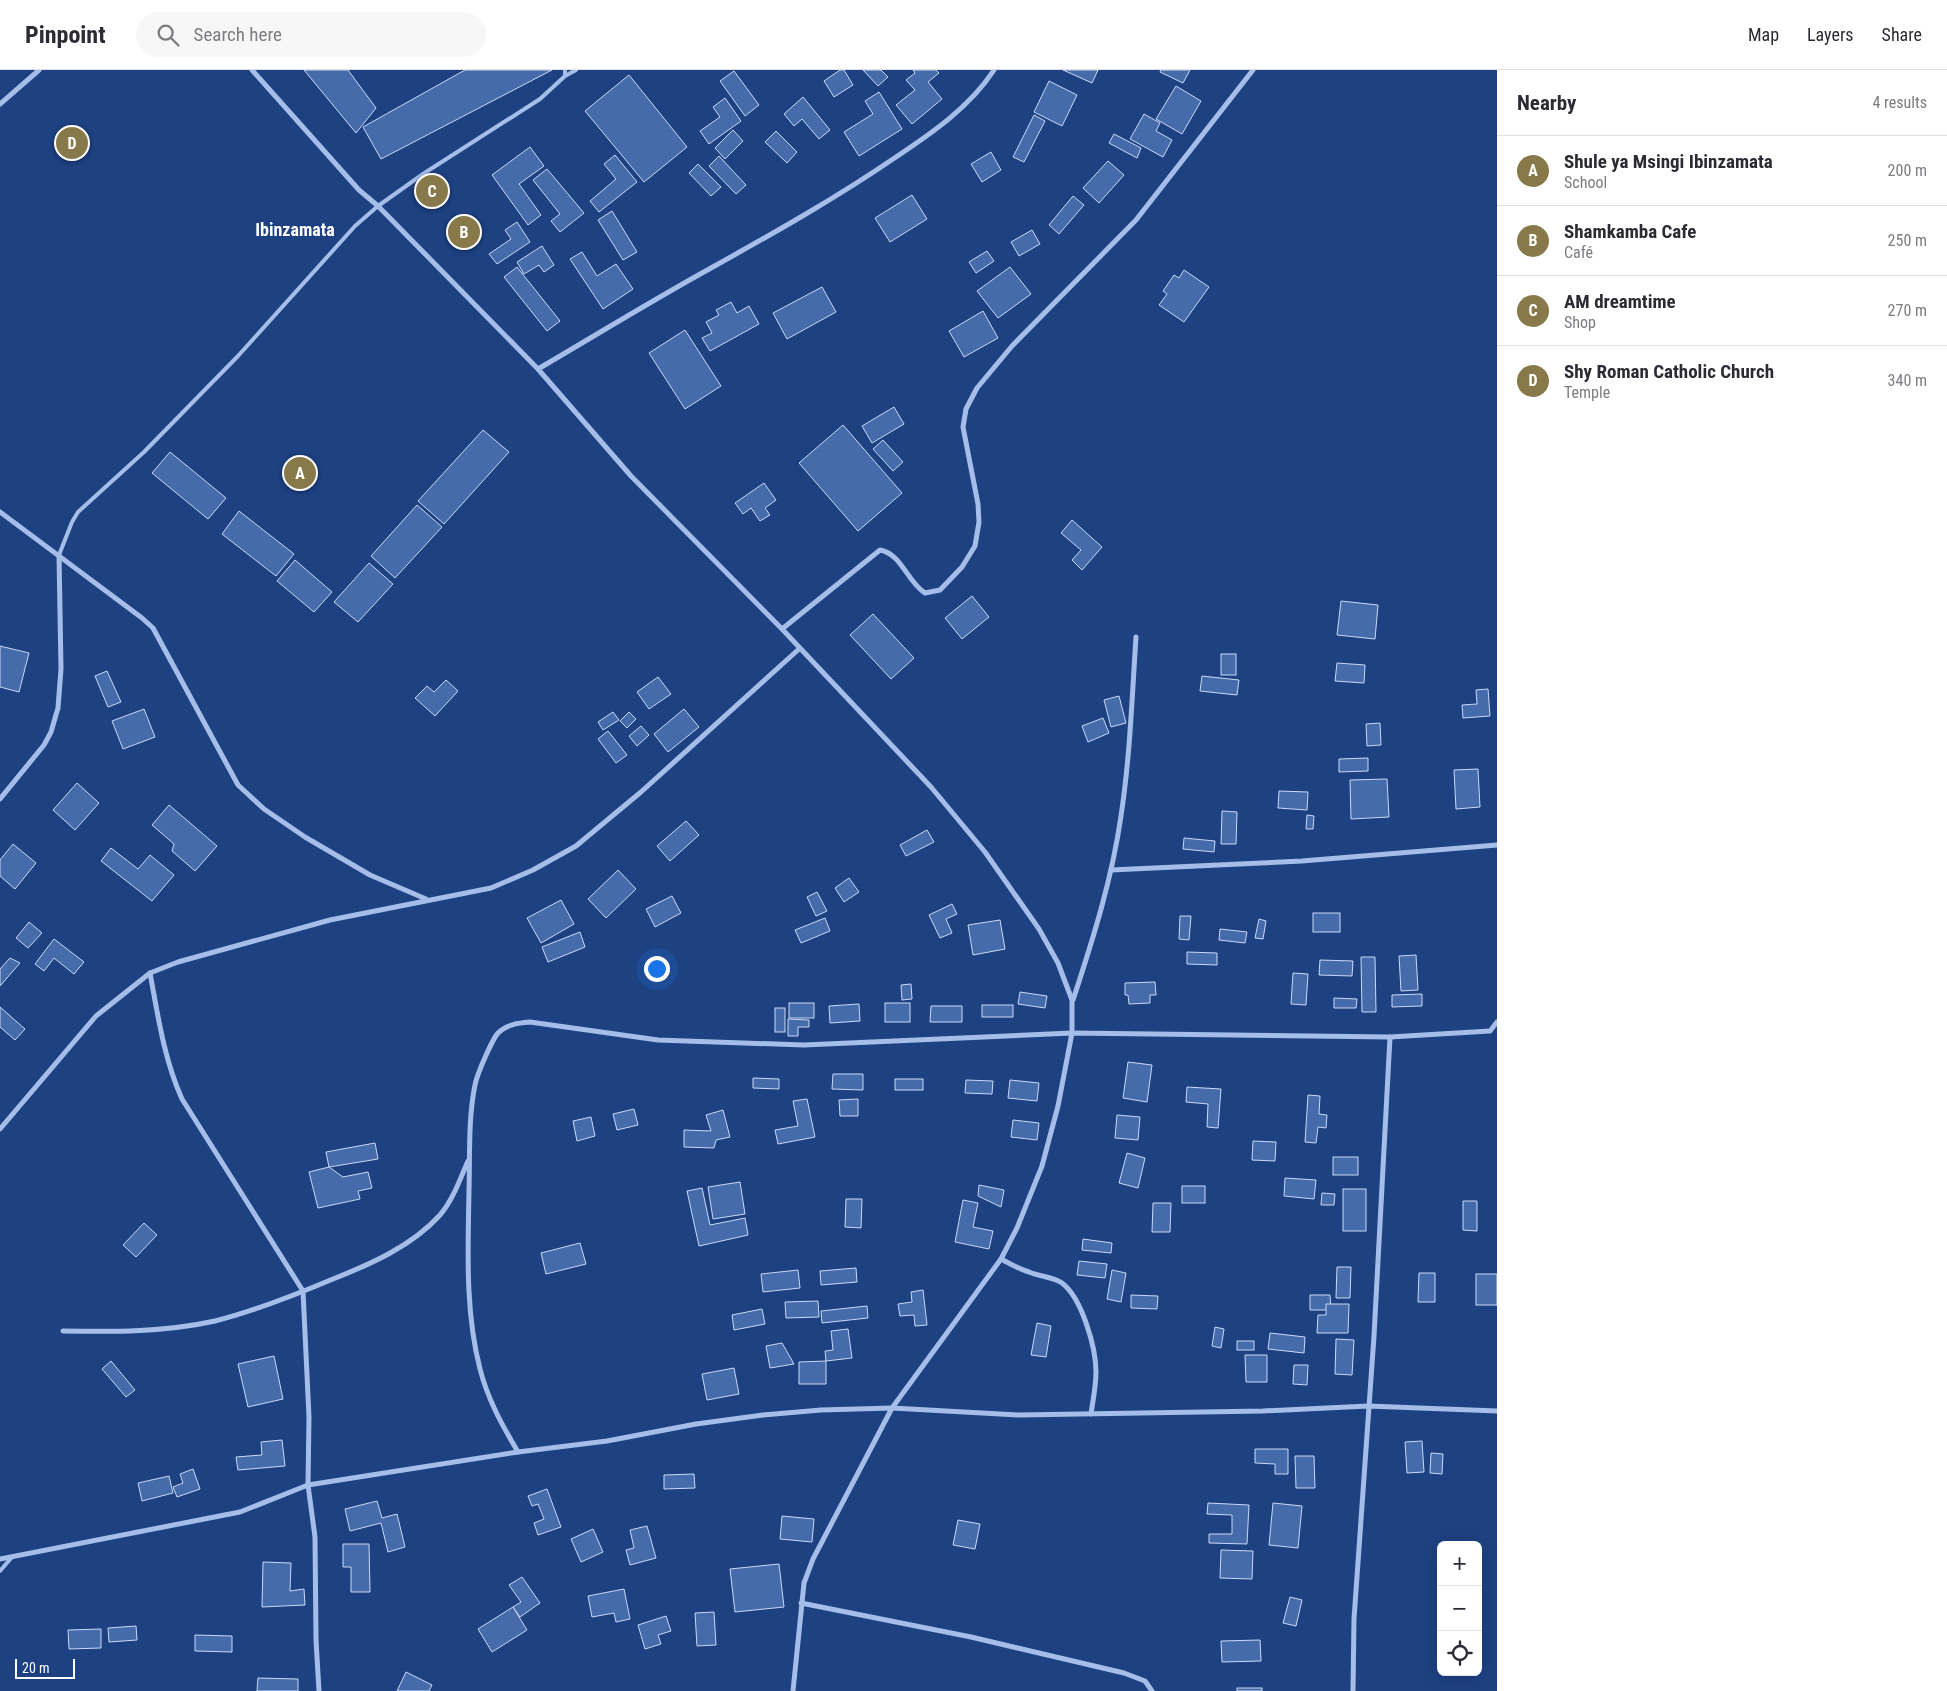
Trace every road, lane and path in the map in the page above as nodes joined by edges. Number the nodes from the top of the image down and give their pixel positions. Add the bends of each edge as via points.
1 (39, 70) edge
2 (252, 70) edge
3 (565, 70) edge
4 (576, 70) edge
5 (994, 70) edge
6 (1253, 70) edge
7 (564, 76) junction
8 (0, 104) edge
9 (378, 206) junction
10 (538, 369) junction
11 (0, 512) edge
12 (59, 556) junction
13 (782, 629) junction
14 (1136, 637) dead end
15 (800, 649) junction
16 (0, 799) edge
17 (1497, 845) edge
18 (1111, 870) junction
19 (426, 900) junction
20 (150, 973) junction
21 (1072, 1000) junction
22 (1497, 1022) edge
23 (1072, 1033) junction
24 (1390, 1037) junction
25 (0, 1129) edge
26 (470, 1158) junction
27 (1001, 1259) junction
28 (303, 1291) junction
29 (63, 1331) dead end
30 (1368, 1406) junction
31 (892, 1408) junction
32 (1497, 1411) edge
33 (1091, 1414) junction
34 (518, 1452) junction
35 (308, 1485) junction
36 (12, 1557) junction
37 (0, 1559) edge
38 (0, 1572) edge
39 (802, 1603) junction
40 (319, 1691) edge
41 (793, 1691) edge
42 (1152, 1691) edge
43 (1353, 1691) edge

1 - 8 street
2 - 9 street via 359,190
3 - 7 lane
4 - 7 lane
5 - 10 street via 941,126 874,172
6 - 13 street via 1136,220 1012,346 977,388 966,409 963,427 973,470 979,522 975,546 962,567 940,590 925,593 893,554 880,550
7 - 9 lane via 540,99
9 - 10 street
9 - 12 lane via 355,226 176,420 78,512
10 - 13 street via 630,476
11 - 12 street
12 - 16 street via 61,669 58,708 44,745
12 - 19 street via 153,628 238,785 264,809 305,838 370,875
13 - 15 street
14 - 18 street via 1128,756
15 - 19 street via 576,846 491,888
15 - 21 street via 931,787 986,852 1040,929
17 - 18 street via 1302,861
18 - 21 street
19 - 20 street via 330,920 178,962
20 - 25 street via 96,1016
20 - 28 street via 172,1077 182,1099
21 - 23 street
22 - 24 street via 1490,1031
23 - 24 street
23 - 26 street via 804,1046 658,1040 530,1022 512,1024 498,1033 476,1083
23 - 27 street via 1042,1166
24 - 30 street
26 - 28 street via 448,1204 428,1226 399,1249
26 - 34 street via 470,1309 484,1385 492,1407
27 - 31 street
27 - 33 street via 1061,1282 1074,1296 1082,1312 1096,1371
28 - 29 street via 214,1321 163,1329
28 - 35 street via 309,1417
30 - 32 street
30 - 33 street
30 - 43 street via 1354,1619
31 - 33 street via 1019,1415
31 - 34 street via 763,1415
31 - 39 street via 813,1559 804,1583
34 - 35 street
35 - 36 street via 240,1512
35 - 40 street via 315,1537
36 - 37 street
36 - 38 lane
39 - 41 street
39 - 42 street via 971,1637 1124,1673 1145,1681

